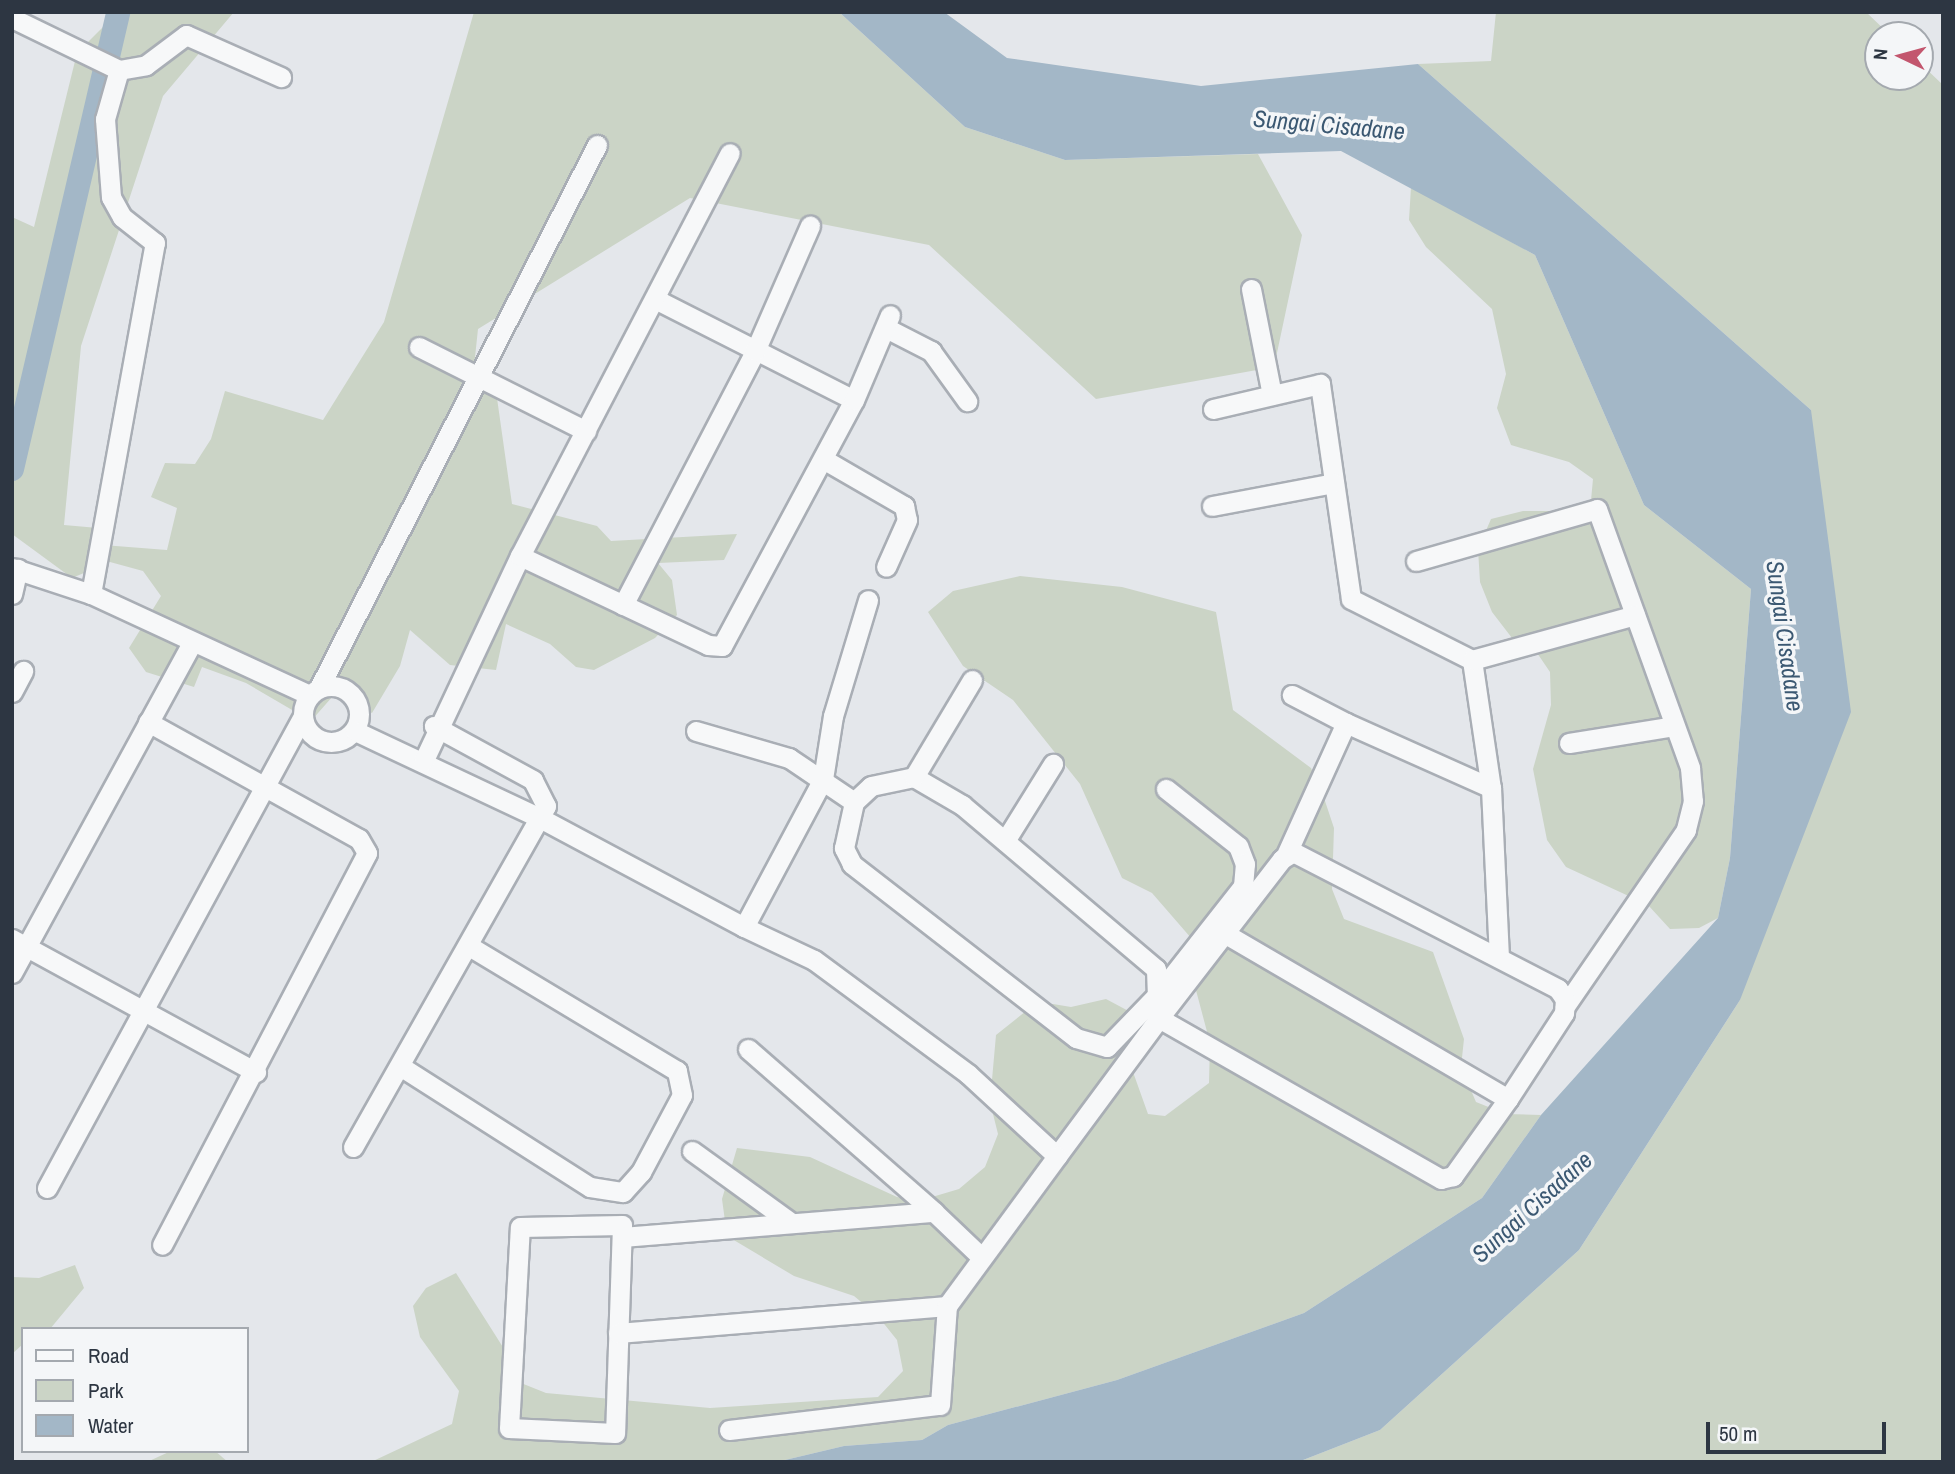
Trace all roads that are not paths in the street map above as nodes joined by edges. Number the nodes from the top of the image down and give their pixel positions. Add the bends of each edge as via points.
1 (12, 18) edge
2 (116, 69) junction
3 (281, 77) dead end
4 (597, 145) dead end
5 (730, 153) dead end
6 (810, 226) dead end
7 (1251, 289) dead end
8 (654, 299) junction
9 (419, 347) dead end
10 (755, 351) junction
11 (475, 377) junction
12 (1272, 395) junction
13 (854, 400) junction
14 (967, 401) dead end
15 (1213, 409) dead end
16 (586, 431) junction
17 (823, 459) junction
18 (1334, 484) junction
19 (1212, 506) dead end
20 (520, 556) junction
21 (1416, 561) dead end
22 (15, 568) edge
23 (886, 568) dead end
24 (12, 594) edge
25 (91, 594) junction
26 (868, 600) dead end
27 (623, 605) junction
28 (1635, 615) junction
29 (192, 643) junction
30 (1472, 660) junction
31 (23, 671) dead end
32 (972, 680) dead end
33 (12, 692) edge
34 (314, 692) junction
35 (1292, 695) dead end
36 (303, 716) junction
37 (148, 722) junction
38 (1346, 723) junction
39 (435, 726) junction
40 (1674, 726) junction
41 (355, 731) junction
42 (696, 731) dead end
43 (1569, 743) dead end
44 (423, 762) junction
45 (1053, 764) dead end
46 (914, 777) junction
47 (823, 779) junction
48 (1491, 788) junction
49 (1166, 789) dead end
50 (263, 791) junction
51 (854, 802) junction
52 (540, 818) junction
53 (1005, 841) junction
54 (1286, 855) junction
55 (744, 927) junction
56 (1224, 933) junction
57 (19, 943) edge
58 (471, 947) junction
59 (1499, 958) junction
60 (12, 973) edge
61 (1157, 995) junction
62 (145, 1006) junction
63 (1566, 1006) junction
64 (1159, 1018) junction
65 (748, 1049) dead end
66 (400, 1066) junction
67 (256, 1072) junction
68 (1508, 1099) junction
69 (353, 1147) dead end
70 (692, 1151) dead end
71 (1057, 1156) junction
72 (47, 1188) dead end
73 (934, 1212) junction
74 (790, 1222) junction
75 (622, 1237) junction
76 (162, 1245) dead end
77 (980, 1256) junction
78 (947, 1306) junction
79 (618, 1333) junction
80 (729, 1430) dead end

1 - 2 street
2 - 3 street via 146,65 186,35
2 - 25 street via 105,119 111,197 122,217 155,243
4 - 11 street
5 - 8 street
6 - 10 street
7 - 12 street
8 - 10 street
8 - 16 street
9 - 11 street
10 - 13 street
10 - 27 street
11 - 16 street
11 - 34 street
12 - 15 street
12 - 18 street via 1320,384
13 - 14 street via 888,322 931,351
13 - 17 street
16 - 20 street
17 - 23 street via 904,506 907,520
17 - 27 street via 722,646
18 - 19 street
18 - 30 street via 1351,599
20 - 27 street
20 - 39 street
21 - 28 street via 1597,509
22 - 24 street
22 - 25 street
25 - 29 street
26 - 47 street via 833,716
28 - 30 street
28 - 40 street
29 - 34 street
29 - 37 street
30 - 48 street
31 - 33 street
32 - 46 street
34 - 36 street
34 - 41 street via 350,693 359,713
35 - 38 street
36 - 41 street via 320,741 342,740
36 - 50 street
37 - 50 street
37 - 57 street
38 - 48 street
38 - 54 street
39 - 44 street
39 - 52 street via 534,780 546,806
40 - 43 street
40 - 63 street via 1691,776 1686,830
41 - 44 street
42 - 47 street via 789,758
44 - 52 street
45 - 53 street
46 - 51 street via 871,786
46 - 53 street
47 - 51 street
47 - 55 street
48 - 59 street
49 - 61 street via 1238,846 1245,864 1242,886
50 - 62 street
50 - 67 street via 359,839 367,853
51 - 61 street via 844,848 852,864 1076,1038 1107,1047
52 - 55 street
52 - 58 street
53 - 61 street via 1156,969
54 - 56 street
54 - 59 street via 1307,856
55 - 71 street via 814,960 968,1074
56 - 64 street
56 - 68 street
57 - 60 street
57 - 62 street
58 - 66 street
58 - 66 street via 677,1071 682,1095 641,1172 623,1192 590,1187
59 - 63 street via 1558,989
62 - 67 street
62 - 72 street
63 - 68 street
64 - 68 street via 1426,1176 1453,1176
64 - 71 street
65 - 73 street
66 - 69 street
67 - 76 street
70 - 74 street
71 - 77 street
73 - 74 street
73 - 77 street
74 - 75 street
75 - 79 street
75 - 79 street via 622,1225 520,1227 509,1428 615,1433
77 - 78 street
78 - 79 street
78 - 80 street via 940,1405

